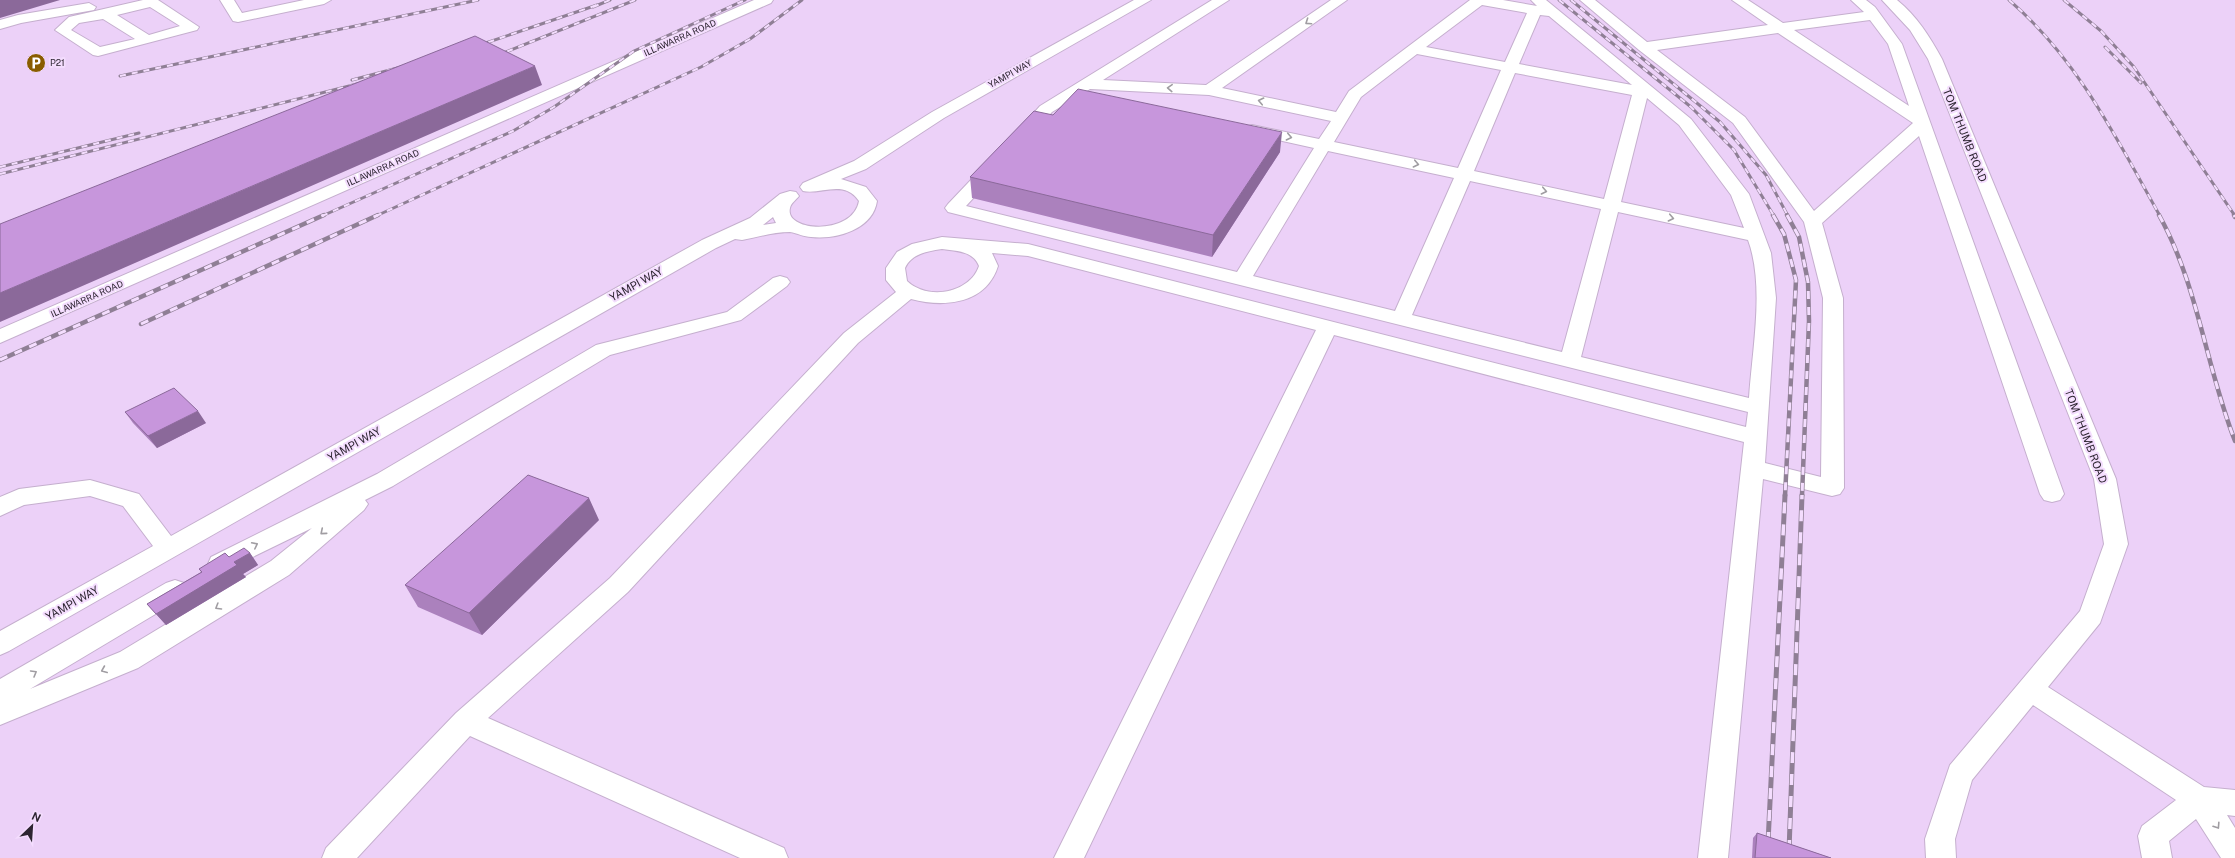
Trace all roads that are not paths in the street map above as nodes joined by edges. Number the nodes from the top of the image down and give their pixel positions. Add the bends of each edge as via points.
1 (116, 0) edge
2 (169, 0) edge
3 (269, 0) edge
4 (324, 0) edge
5 (766, 0) edge
6 (1144, 0) edge
7 (1222, 0) edge
8 (1340, 0) edge
9 (1479, 0) edge
10 (1586, 0) edge
11 (1739, 0) edge
12 (1858, 0) edge
13 (152, 2) junction
14 (230, 4) edge
15 (1541, 7) edge
16 (1881, 8) edge
17 (74, 9) junction
18 (105, 14) junction
19 (0, 25) edge
20 (1781, 28) junction
21 (0, 39) edge
22 (147, 40) junction
23 (1644, 47) junction
24 (1414, 49) junction
25 (1510, 67) junction
26 (1089, 84) junction
27 (1209, 90) junction
28 (1645, 92) junction
29 (1116, 101) edge
30 (1340, 118) junction
31 (1923, 123) junction
32 (1239, 127) edge
33 (1324, 145) junction
34 (880, 152) junction
35 (1463, 174) junction
36 (809, 187) junction
37 (786, 198) junction
38 (868, 201) junction
39 (1610, 206) junction
40 (1813, 222) junction
41 (792, 227) junction
42 (1756, 236) junction
43 (709, 244) junction
44 (968, 246) junction
45 (1242, 279) junction
46 (780, 282) dead end
47 (908, 292) junction
48 (1401, 319) junction
49 (1328, 327) junction
50 (0, 337) edge
51 (1570, 361) junction
52 (1759, 408) junction
53 (1756, 437) junction
54 (1753, 468) junction
55 (385, 480) junction
56 (2052, 494) dead end
57 (0, 507) edge
58 (168, 549) junction
59 (0, 644) edge
60 (2030, 690) junction
61 (0, 693) edge
62 (0, 713) edge
63 (466, 721) junction
64 (2199, 799) junction
65 (2235, 803) edge
66 (2235, 853) edge
67 (337, 858) edge
68 (773, 858) edge
69 (1069, 858) edge
70 (1713, 858) edge
71 (1941, 858) edge
72 (2157, 858) edge

1 - 17 street
2 - 13 street
3 - 14 street
4 - 14 street via 238,18
5 - 50 street, ILLAWARRA ROAD
6 - 34 street, YAMPI WAY via 948,109
7 - 26 street
8 -> 27 street
9 - 15 street
9 - 24 street
10 - 23 street
11 - 20 street
12 - 16 street
13 - 18 street
13 - 22 street via 192,27
15 - 25 street
15 - 28 street
16 - 20 street
16 - 31 street
16 - 60 street, TOM THUMB ROAD via 1913,23 1935,59 2105,479 2116,544 2091,616
17 - 19 street
17 - 21 street via 36,27
18 - 22 street
18 - 22 street via 74,20 62,30 98,52
20 - 23 street
20 - 31 street
23 - 40 street via 1739,120
24 - 25 street
24 - 30 street via 1355,94
25 - 28 street
25 - 35 street
27 -> 26 street
26 - 29 street via 1100,98
26 - 45 street via 1046,109 954,208
30 -> 27 street
28 - 39 street
28 - 42 street via 1685,122 1740,194
30 - 33 street
31 - 40 street
31 - 56 street
32 -> 33 street
33 -> 35 street
33 - 45 street
34 - 36 street, YAMPI WAY via 860,165
34 - 38 street, YAMPI WAY via 870,164 865,176
35 -> 39 street
35 - 48 street
36 - 37 street, YAMPI WAY
36 - 38 street, YAMPI WAY via 847,185 861,192
37 - 41 street via 780,214
37 - 43 street, YAMPI WAY via 756,222
38 - 41 street, YAMPI WAY via 866,212 846,226 821,232
39 -> 42 street
39 - 51 street
40 - 54 street via 1833,298 1832,488
41 - 43 street, YAMPI WAY via 738,236
42 - 52 street via 1762,253 1766,298
43 - 58 street, YAMPI WAY
44 - 47 street via 942,243 916,249 906,255 898,262 895,274 900,286
44 - 47 street via 980,251 987,258 990,267 988,276 980,285 954,297 922,297
44 - 49 street via 1028,250
45 - 48 street
46 - 55 street via 734,316 603,350
47 - 63 street via 851,338 619,585
48 - 51 street
49 - 53 street
49 - 69 street
51 - 52 street
52 - 53 street
53 - 54 street
54 - 70 street
61 -> 55 street via 199,577
55 -> 62 street via 280,568 225,603 129,660
57 - 58 street via 19,498 90,488 131,500
58 - 59 street, YAMPI WAY
60 - 64 street
60 - 71 street, TOM THUMB ROAD via 1960,774 1940,839
63 - 67 street
63 - 68 street
64 - 65 street
64 -> 66 street
64 - 72 street via 2153,836

